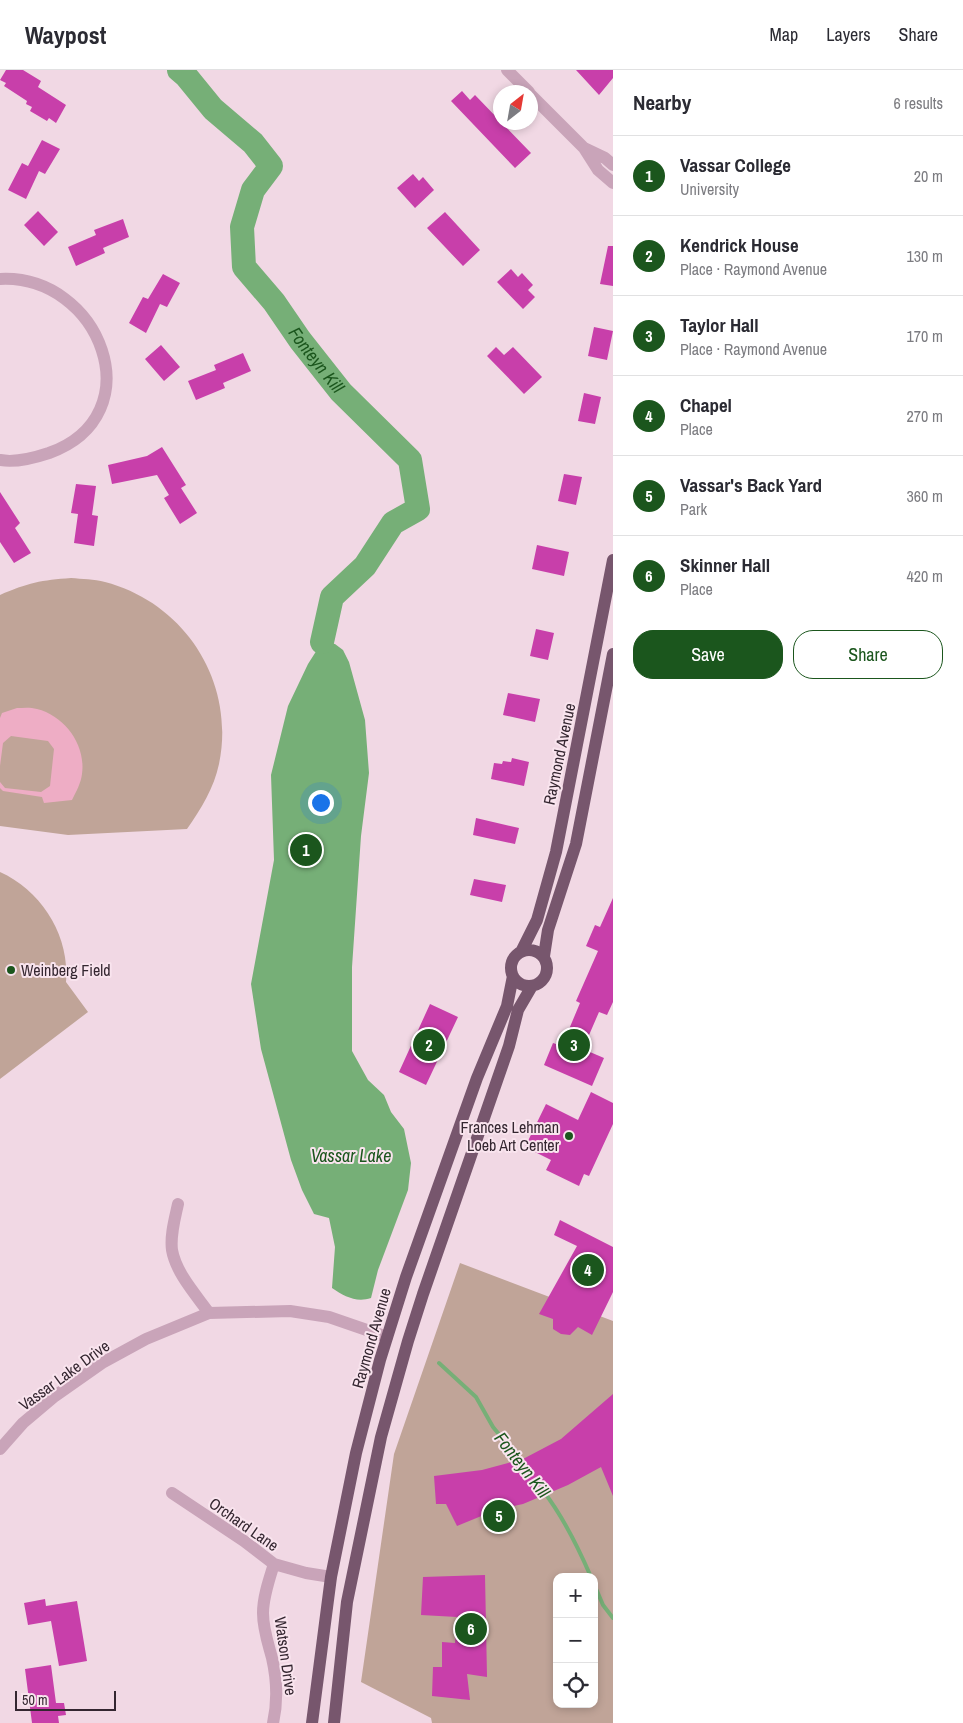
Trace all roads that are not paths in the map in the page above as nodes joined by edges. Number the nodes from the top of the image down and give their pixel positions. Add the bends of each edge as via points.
1 (507, 70) edge
2 (522, 85) edge
3 (538, 101) edge
4 (584, 148) junction
5 (613, 165) edge
6 (613, 183) edge
7 (0, 279) edge
8 (0, 460) edge
9 (613, 560) edge
10 (613, 654) edge
11 (522, 950) junction
12 (544, 956) junction
13 (513, 976) junction
14 (532, 986) junction
15 (178, 1204) dead end
16 (210, 1313) junction
17 (388, 1337) junction
18 (0, 1449) edge
19 (172, 1493) dead end
20 (274, 1564) junction
21 (331, 1577) junction
22 (273, 1723) edge
23 (312, 1723) edge
24 (334, 1723) edge

1 - 2 street
3 - 4 street
4 - 5 street
4 - 6 street via 598,170
7 - 8 street via 15,278 46,287 79,310 90,323 98,341 107,380 98,415 72,442 41,455
9 - 11 main road, Raymond Avenue via 556,852 537,920
10 - 12 main road, Raymond Avenue via 576,844 548,930
11 - 12 main road via 536,950
11 - 13 main road, Raymond Avenue via 512,959
12 - 14 main road, Raymond Avenue via 548,966 546,975
13 - 14 main road via 521,984
13 - 17 main road, Raymond Avenue via 507,1006 477,1078
14 - 24 main road, Raymond Avenue via 518,1010 510,1046 408,1341 380,1437 347,1602
15 - 16 street via 172,1230 172,1250 177,1265
16 - 17 street, Vassar Lake Drive via 290,1311 329,1317
16 - 18 street, Vassar Lake Drive via 102,1363 23,1423
17 - 21 main road, Raymond Avenue via 356,1453
19 - 20 street, Orchard Lane
20 - 21 street, Orchard Lane
20 - 22 street, Watson Drive via 263,1613 277,1688
21 - 23 main road, Raymond Avenue

